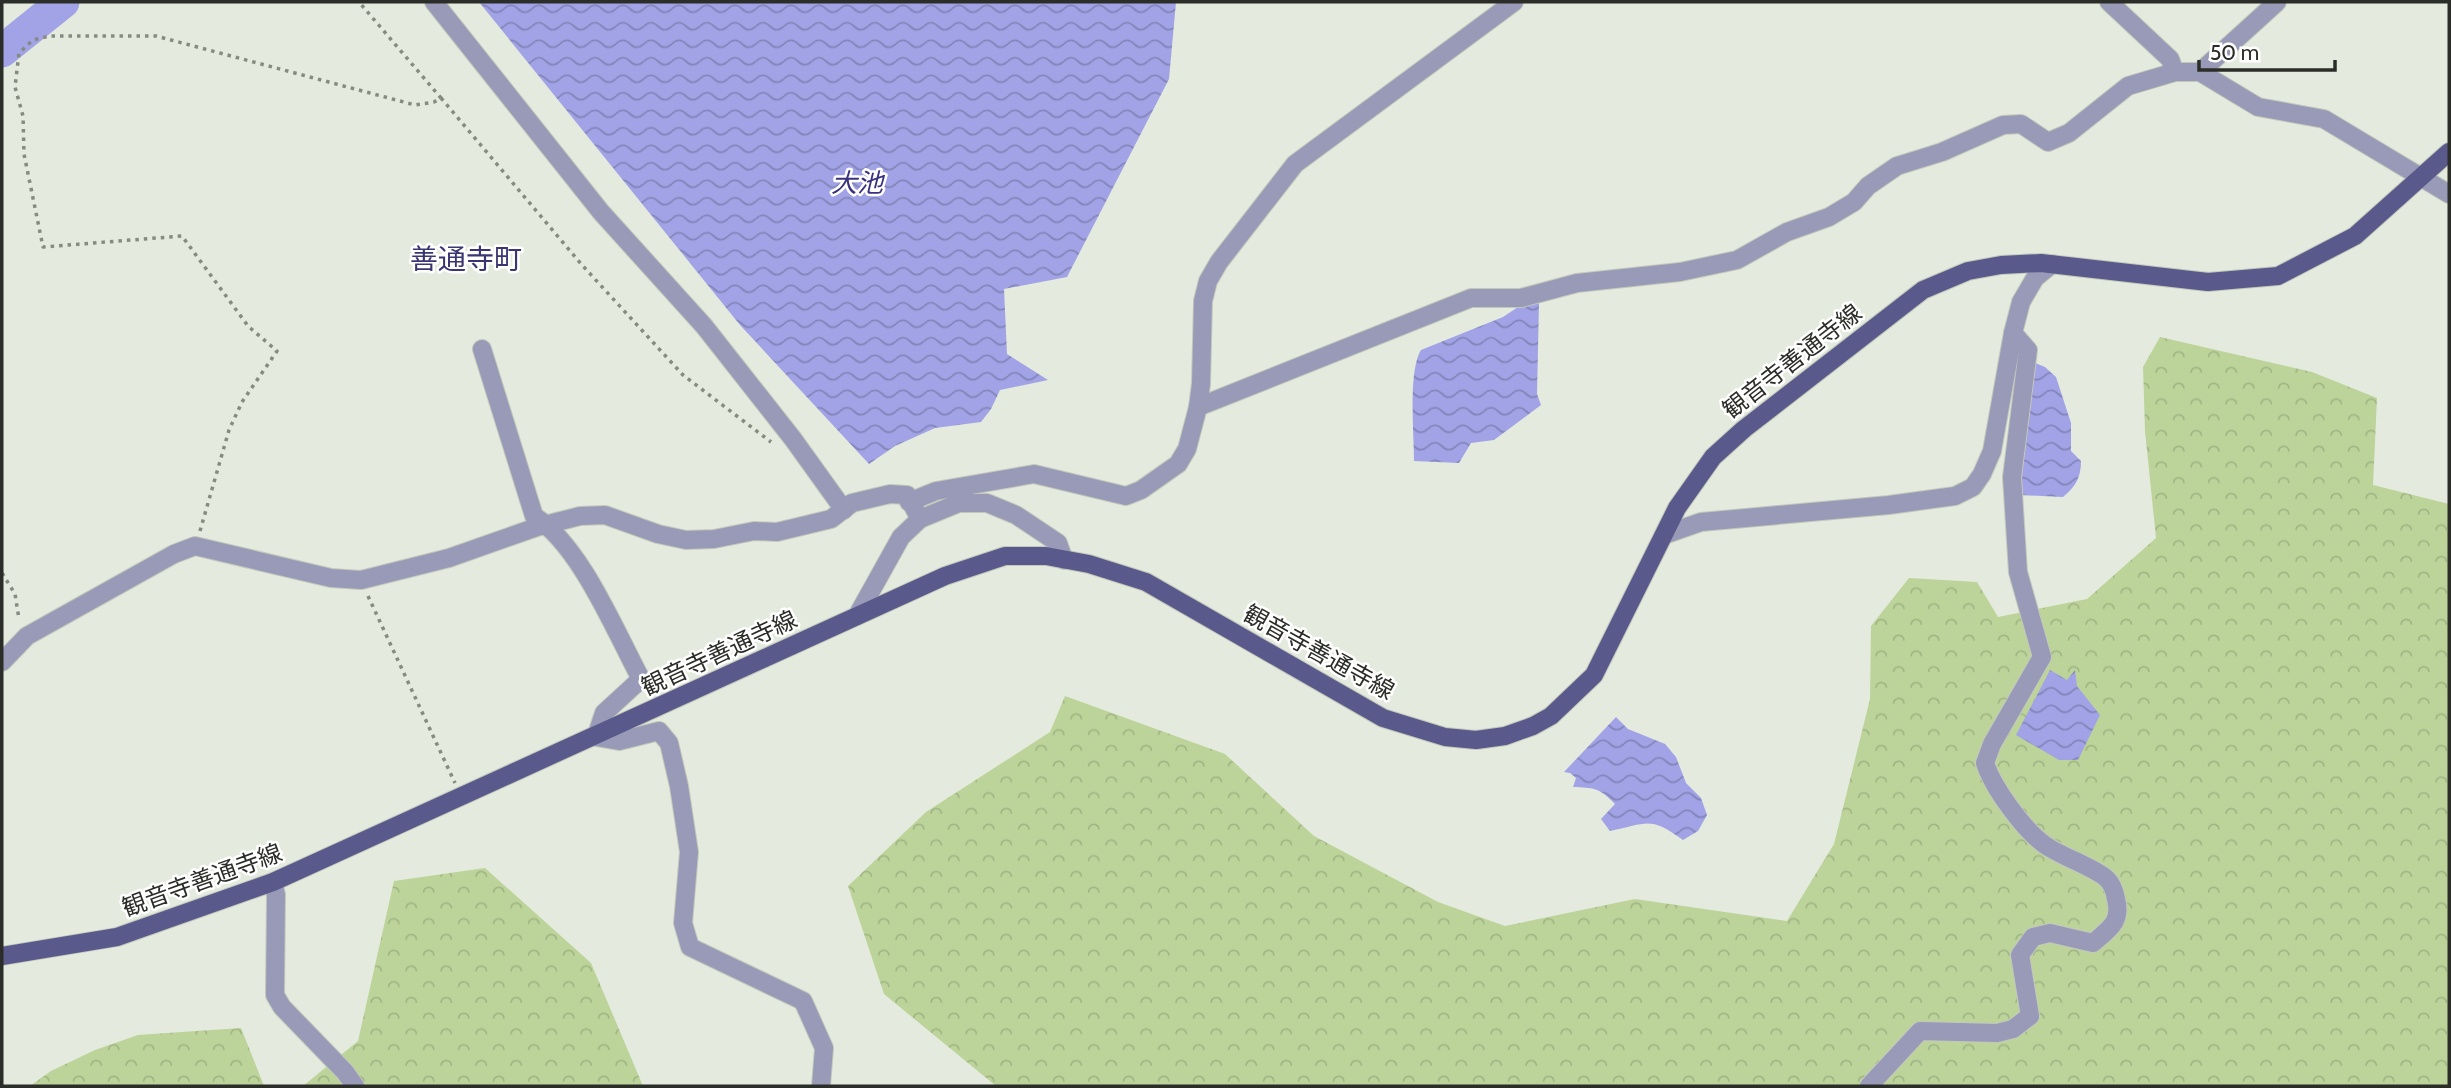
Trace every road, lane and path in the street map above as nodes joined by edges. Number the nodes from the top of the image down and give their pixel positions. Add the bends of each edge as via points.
1 (359, 2) edge
2 (434, 2) edge
3 (1514, 2) edge
4 (2109, 2) edge
5 (2277, 2) edge
6 (2175, 72) junction
7 (2200, 72) junction
8 (440, 98) junction
9 (2449, 152) edge
10 (2421, 178) junction
11 (2449, 194) edge
12 (2052, 264) junction
13 (2013, 333) junction
14 (482, 349) dead end
15 (1198, 407) junction
16 (780, 448) dead end
17 (909, 502) junction
18 (844, 510) junction
19 (920, 519) junction
20 (547, 524) junction
21 (1664, 535) junction
22 (195, 546) junction
23 (1065, 559) junction
24 (2, 573) edge
25 (361, 580) junction
26 (857, 616) junction
27 (24, 639) junction
28 (2, 662) edge
29 (596, 737) junction
30 (462, 797) junction
31 (274, 882) junction
32 (2, 956) edge
33 (355, 1086) edge
34 (821, 1086) edge
35 (1869, 1086) edge

1 - 8 path
2 - 18 street via 601,212 704,326
3 - 15 street via 1312,149 1265,200 1208,281
4 - 6 street via 2170,59
5 - 7 street
6 - 7 street
6 - 15 street via 2128,86 2069,133 2048,142 2021,124 2003,125 1897,166 1829,217 1787,232 1737,260 1680,272 1577,283 1521,298 1471,298
7 - 10 street via 2258,107 2324,119
8 - 16 path via 582,265 683,374
8 - 22 path via 415,105 156,36 50,36 33,40 19,53 15,87 43,247 182,236 248,326 277,351 229,430
9 - 10 main road, 観音寺善通寺線
10 - 11 street
10 - 12 main road, 観音寺善通寺線 via 2355,236 2278,276 2208,282
12 - 13 street via 2035,278 2021,302
12 - 21 main road, 観音寺善通寺線 via 1968,271 1923,290 1713,457
13 - 21 street via 1992,451 1973,487 1955,496 1889,505 1701,522
13 - 35 street via 2028,350 2012,477 2018,572 2042,657 1984,763 1991,782 2034,835 2108,880 2119,911 2112,927 2094,943 2050,933 2033,937 2020,955 2030,1016 2013,1029 1997,1033 1920,1031
14 - 20 street via 534,516
15 - 17 street via 1187,449 1178,464 1126,496 1034,474 936,491
17 - 18 street via 907,495 890,494 852,503
17 - 19 street
18 - 20 street via 831,519 777,532 754,531 714,539 658,534 605,515
19 - 23 street via 959,503 987,503 1058,542
19 - 26 street via 901,537
20 - 25 street via 449,558
20 - 29 street via 580,564 641,679 604,713
21 - 23 main road, 観音寺善通寺線 via 1594,675 1542,721 1504,736 1476,740 1445,737 1383,718 1146,582
22 - 25 street via 331,578
22 - 27 street
23 - 26 main road, 観音寺善通寺線 via 1005,556 945,576
24 - 27 path via 15,594
25 - 30 path
26 - 29 main road, 観音寺善通寺線
27 - 28 street
29 - 30 main road, 観音寺善通寺線
29 - 34 street via 619,741 659,730 669,743 689,852 682,923 690,947 803,1001 824,1048
30 - 31 main road, 観音寺善通寺線
31 - 32 main road, 観音寺善通寺線 via 117,937
31 - 33 street via 275,995

